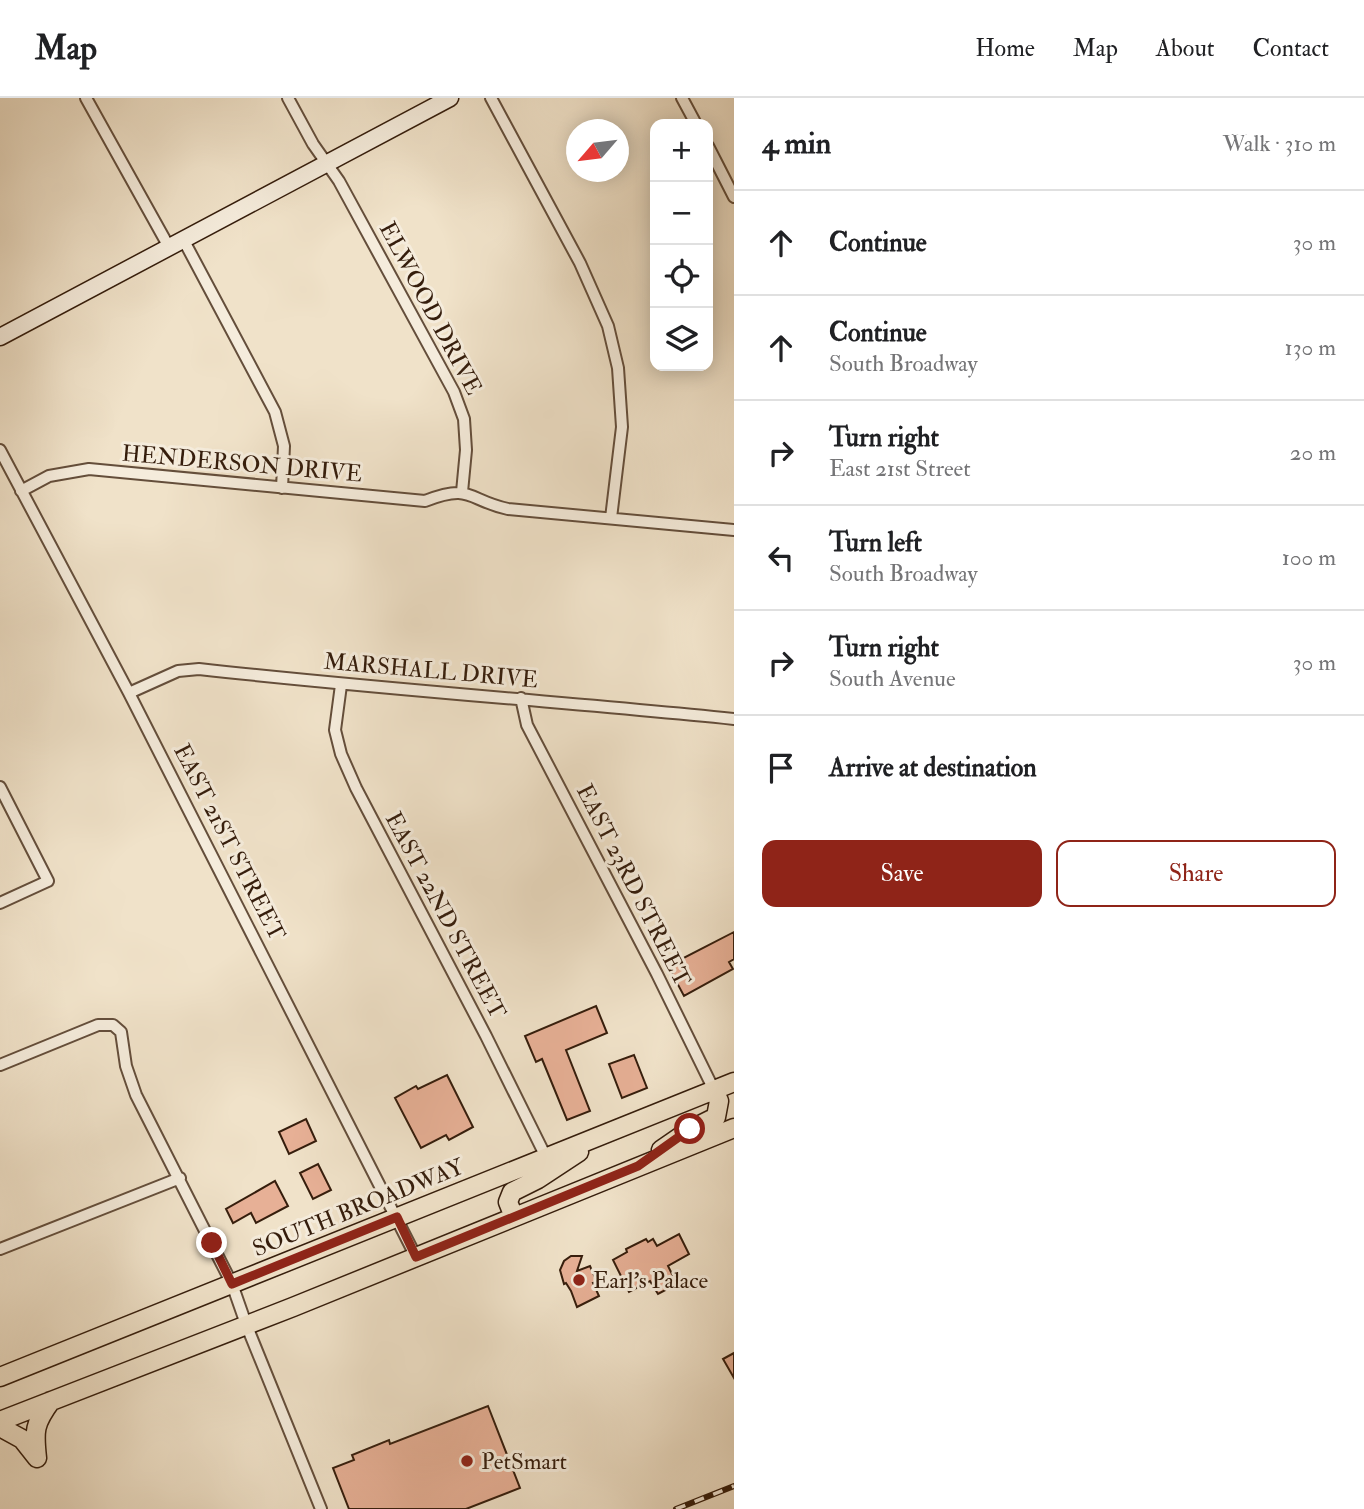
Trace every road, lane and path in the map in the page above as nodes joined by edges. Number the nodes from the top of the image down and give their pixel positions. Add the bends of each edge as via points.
1 (86, 98) edge
2 (288, 98) edge
3 (450, 98) edge
4 (491, 98) edge
5 (682, 98) edge
6 (693, 119) edge
7 (713, 156) edge
8 (327, 163) junction
9 (734, 197) edge
10 (176, 243) junction
11 (0, 337) edge
12 (0, 450) edge
13 (282, 488) junction
14 (21, 491) junction
15 (462, 492) junction
16 (611, 518) junction
17 (734, 530) edge
18 (341, 685) junction
19 (129, 693) junction
20 (521, 698) junction
21 (734, 719) edge
22 (0, 787) edge
23 (0, 903) edge
24 (0, 1065) edge
25 (734, 1082) edge
26 (714, 1090) junction
27 (734, 1128) edge
28 (611, 1132) junction
29 (546, 1157) junction
30 (638, 1166) junction
31 (180, 1178) junction
32 (397, 1217) junction
33 (514, 1217) junction
34 (0, 1249) edge
35 (416, 1257) junction
36 (232, 1284) junction
37 (246, 1324) junction
38 (0, 1377) edge
39 (51, 1401) junction
40 (0, 1421) edge
41 (0, 1427) edge
42 (321, 1509) edge

1 - 10 street
2 - 8 street, ELWOOD DRIVE
3 - 8 main road
4 - 16 street via 580,263 608,326 618,369 622,427
5 - 6 street
7 - 9 street
8 - 10 main road
8 - 15 street, ELWOOD DRIVE via 454,392 464,419
10 - 11 main road
10 - 13 street via 275,412 284,446
12 - 14 street, EAST 21ST STREET
13 - 14 street, HENDERSON DRIVE via 89,469 49,476
13 - 15 street, HENDERSON DRIVE via 425,501
14 - 19 street, EAST 21ST STREET
15 - 16 street via 508,509
16 - 17 street
18 - 19 street, MARSHALL DRIVE via 200,669 178,671
18 - 20 street, MARSHALL DRIVE
18 - 29 street, EAST 22ND STREET via 335,730 341,754
19 - 32 street, EAST 21ST STREET
20 - 21 street, MARSHALL DRIVE
20 - 26 street, EAST 23RD STREET via 527,725
22 - 23 street via 48,881
24 - 31 street via 98,1025 113,1025 121,1032 136,1094
25 - 26 main road, SOUTH BROADWAY
26 - 28 main road, SOUTH BROADWAY
26 - 30 main road via 719,1101 716,1117 690,1129
27 - 30 main road
28 - 29 main road, SOUTH BROADWAY
28 - 33 main road via 512,1192 508,1202
29 - 32 main road, SOUTH BROADWAY
30 - 33 main road
31 - 34 street
31 - 36 street
32 - 35 street, EAST 21ST STREET
32 - 36 main road, SOUTH BROADWAY
33 - 35 main road
35 - 37 main road
36 - 37 street
36 - 38 main road, SOUTH BROADWAY
37 - 39 main road
37 - 42 street
39 - 40 main road
39 - 41 main road via 37,1420 37,1458 22,1439

